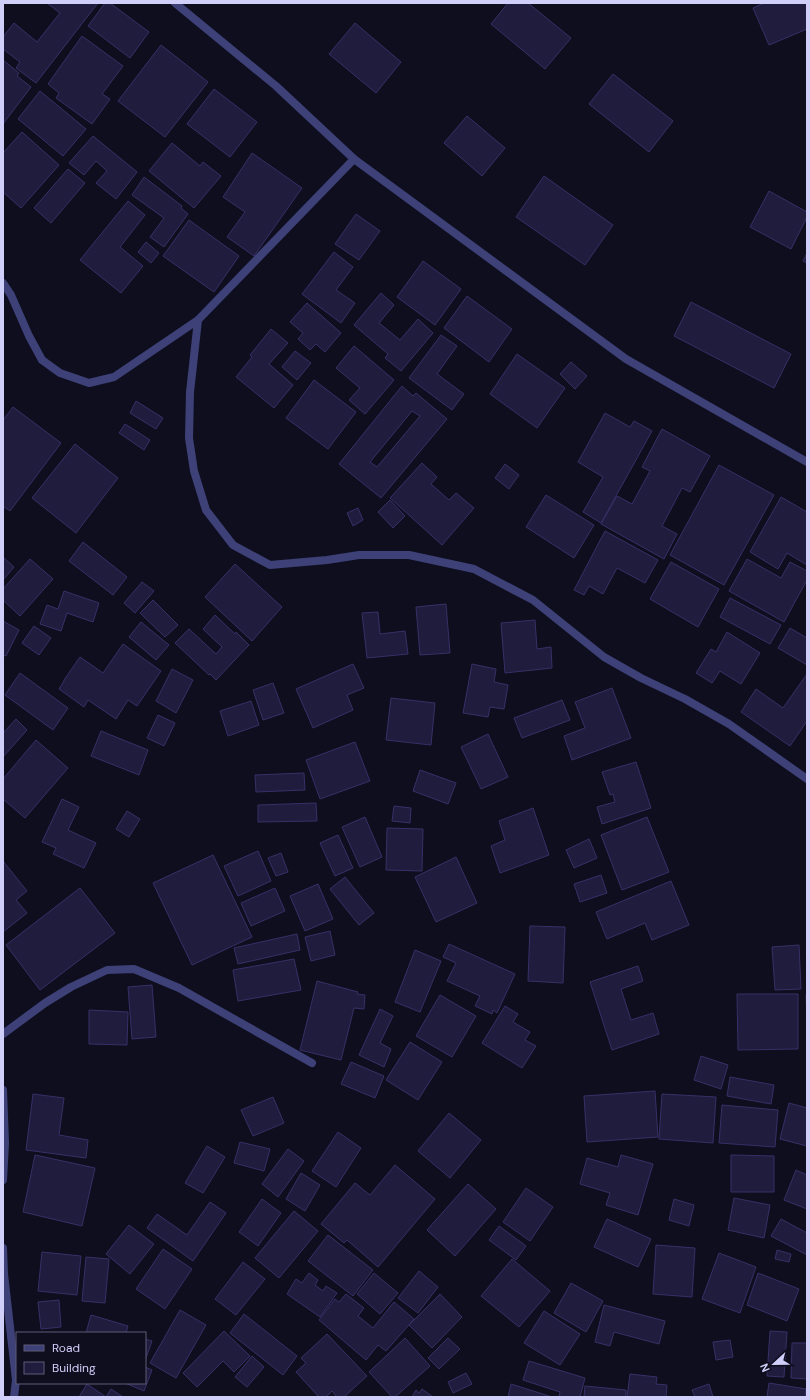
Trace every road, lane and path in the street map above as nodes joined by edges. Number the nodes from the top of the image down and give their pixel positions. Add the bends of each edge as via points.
1 (175, 3) edge
2 (354, 159) junction
3 (3, 283) edge
4 (198, 320) junction
5 (807, 462) edge
6 (807, 779) edge
7 (3, 1034) edge
8 (312, 1063) dead end
9 (3, 1090) edge
10 (3, 1180) edge
11 (3, 1248) edge
12 (14, 1397) edge

1 - 2 street via 276,86
2 - 4 street
2 - 5 street via 626,359
3 - 4 street via 42,360 60,373 89,383 114,377
4 - 6 street via 190,392 189,438 194,471 206,510 233,545 270,565 359,555 409,555 474,570 533,600 604,657 729,724
7 - 8 street via 71,987 107,970 134,969 179,988
9 - 10 street
11 - 12 street via 16,1380

